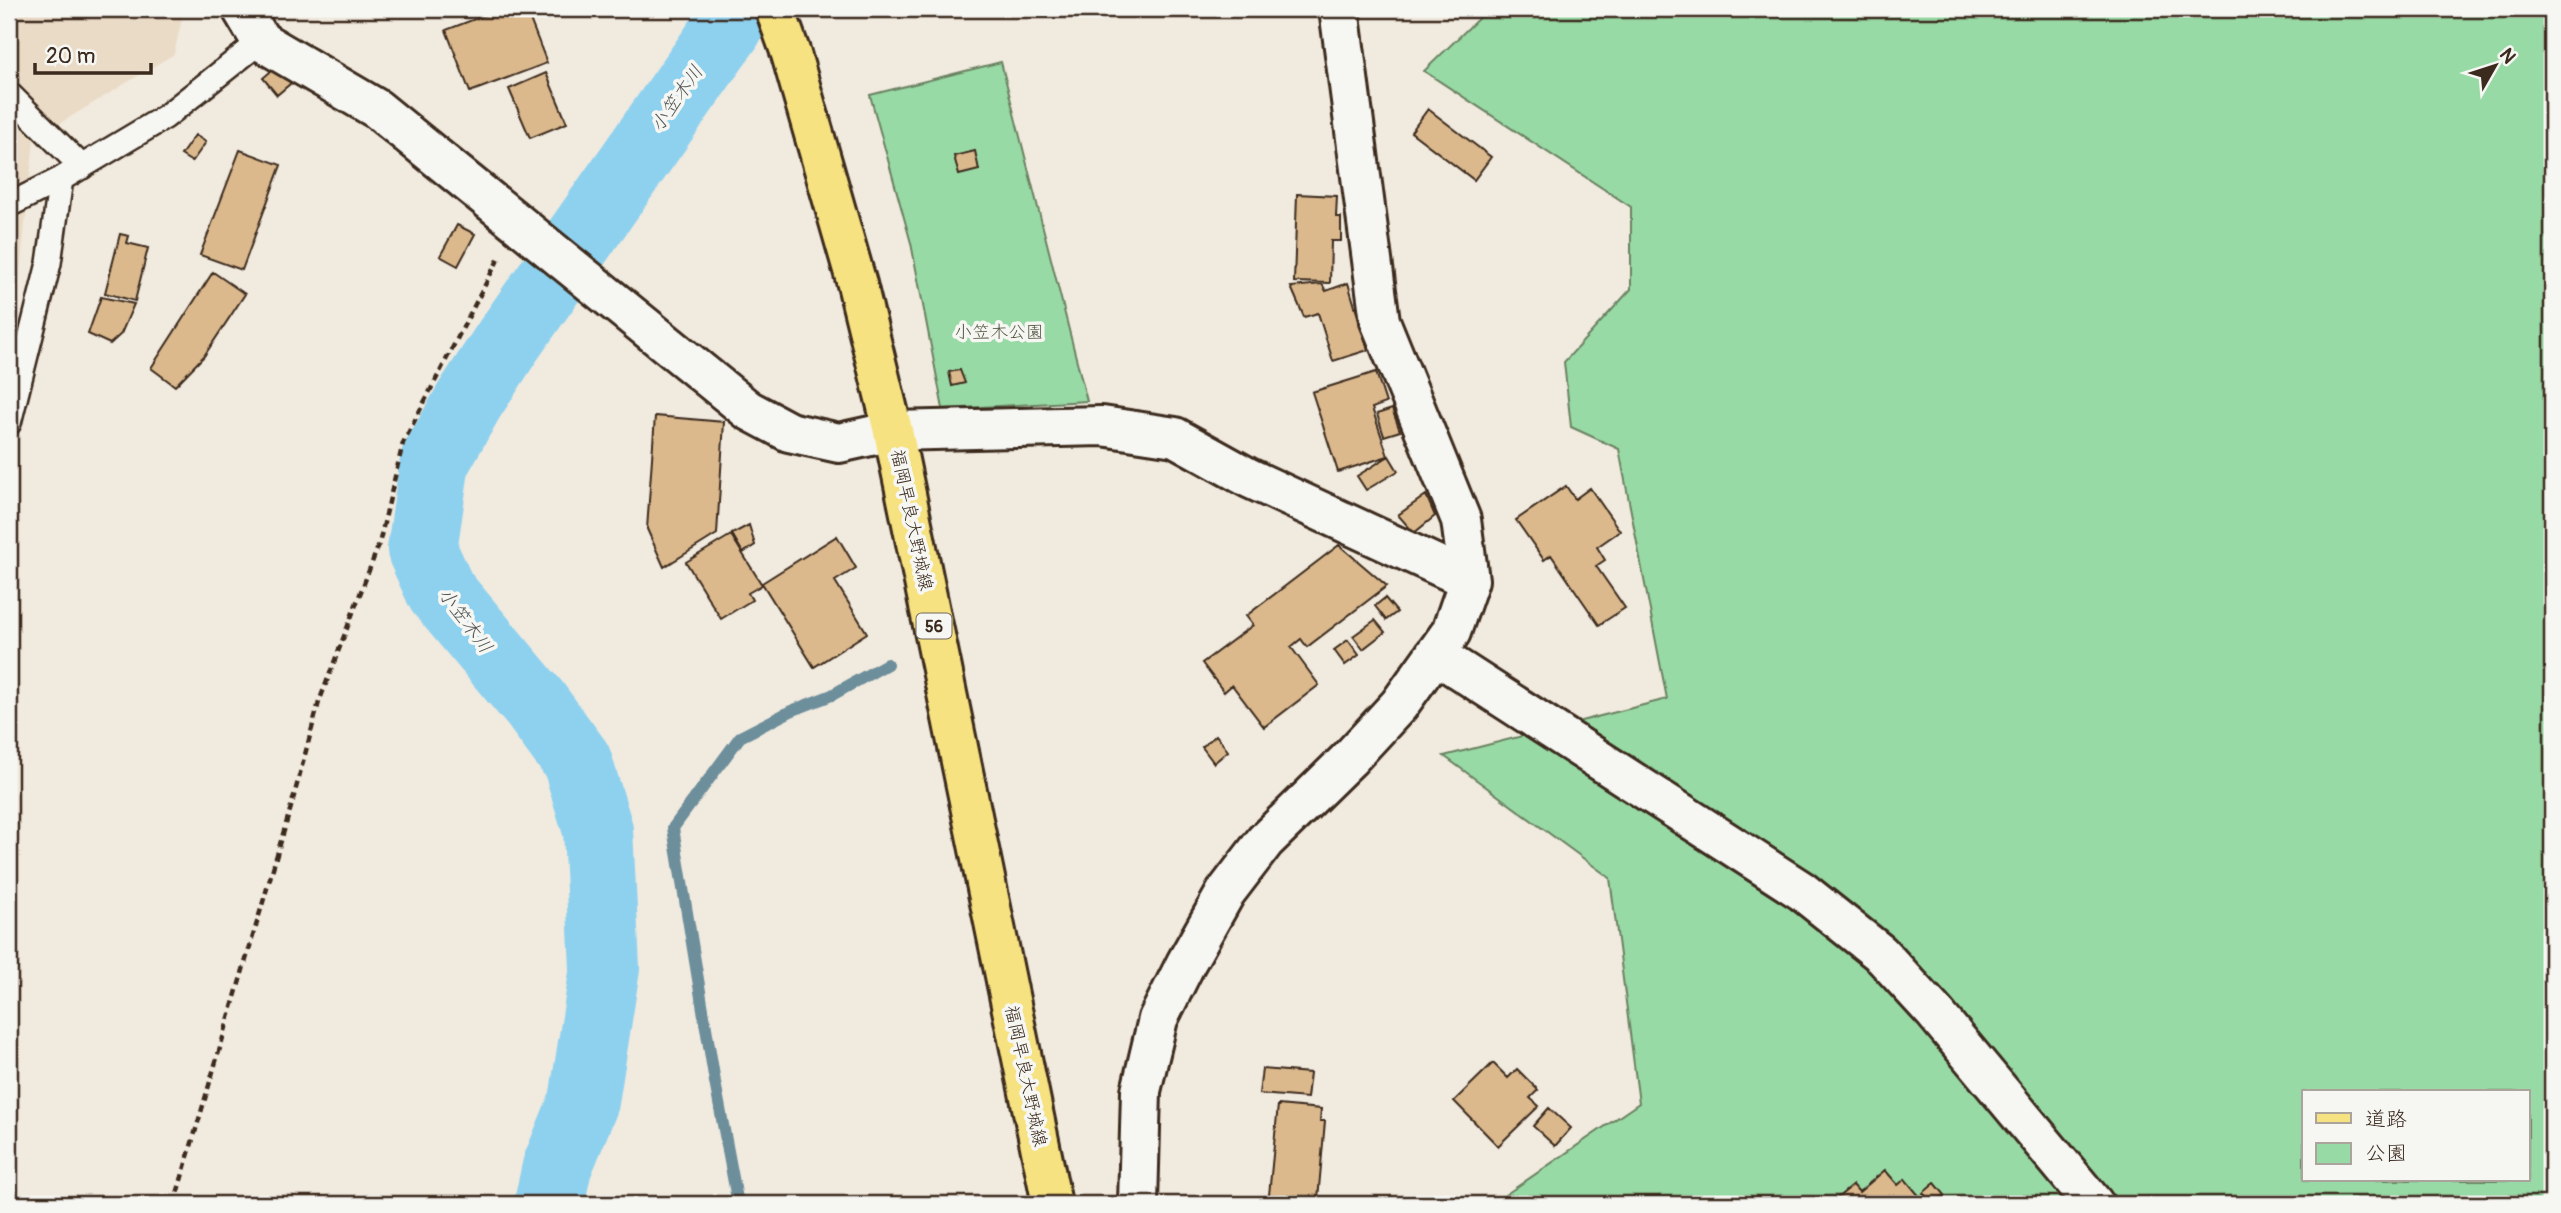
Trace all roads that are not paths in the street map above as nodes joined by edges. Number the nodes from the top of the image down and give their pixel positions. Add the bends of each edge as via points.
1 (775, 9) edge
2 (1339, 9) edge
3 (252, 25) edge
4 (9, 94) edge
5 (82, 167) junction
6 (61, 179) junction
7 (9, 205) edge
8 (9, 423) edge
9 (894, 431) junction
10 (1469, 580) junction
11 (1436, 654) junction
12 (1052, 1204) edge
13 (1138, 1204) edge
14 (2094, 1204) edge

1 - 9 main road, 福岡早良大野城線 / 56 via 858,284
2 - 10 street via 1380,321 1461,520
3 - 5 lane via 165,117
3 - 9 street via 377,109 748,410 789,432 839,443
4 - 5 lane
5 - 6 lane
6 - 7 lane
6 - 8 lane via 49,263
9 - 10 street via 1102,426 1175,438
9 - 12 main road, 福岡早良大野城線 / 56
10 - 11 street via 1451,632
11 - 13 street via 1391,714 1265,841 1226,892 1186,963 1158,1019 1141,1091
11 - 14 street via 1802,891 1880,953

